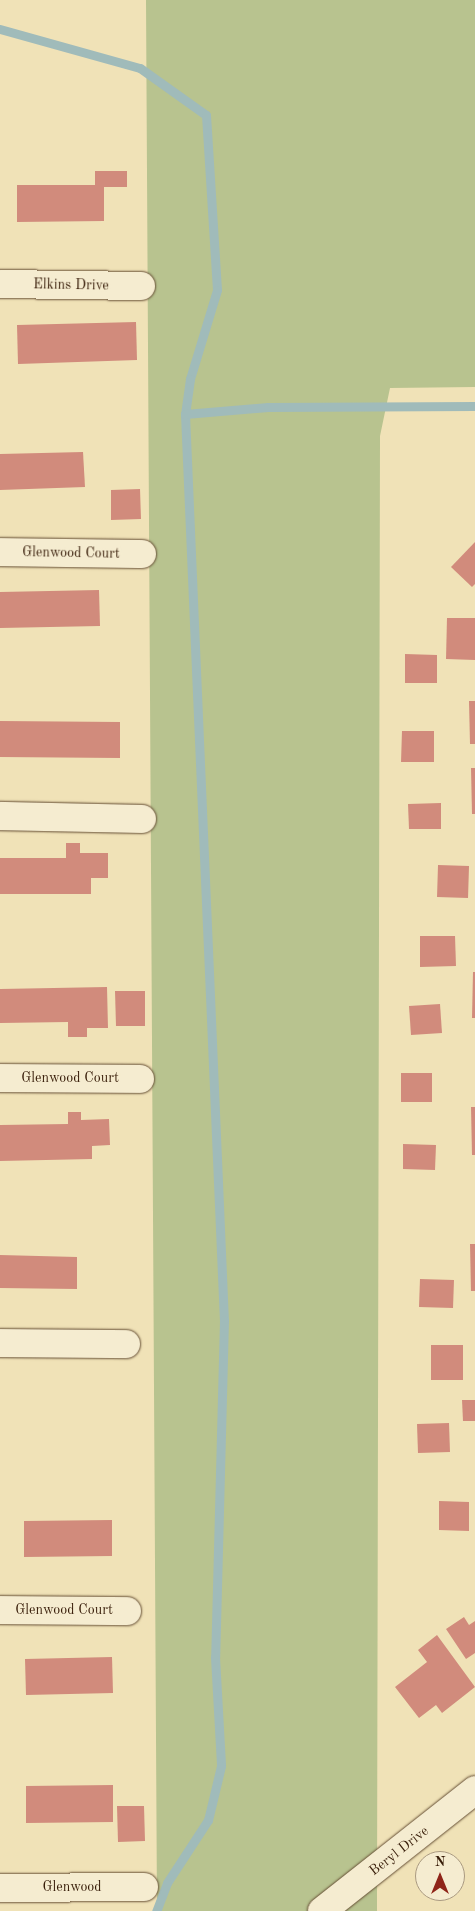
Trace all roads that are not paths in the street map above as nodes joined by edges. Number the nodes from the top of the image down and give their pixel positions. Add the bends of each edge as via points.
1 (0, 284) edge
2 (141, 286) dead end
3 (0, 552) edge
4 (142, 554) dead end
5 (0, 816) edge
6 (142, 819) dead end
7 (0, 1078) edge
8 (140, 1079) dead end
9 (0, 1343) edge
10 (126, 1344) dead end
11 (0, 1610) edge
12 (127, 1610) dead end
13 (475, 1790) edge
14 (144, 1887) dead end
15 (0, 1888) edge
16 (322, 1911) edge

1 - 2 street, Elkins Drive
3 - 4 street, Glenwood Court
5 - 6 street
7 - 8 street, Glenwood Court
9 - 10 street
11 - 12 street, Glenwood Court
13 - 16 street, Beryl Drive
14 - 15 street, Glenwood

